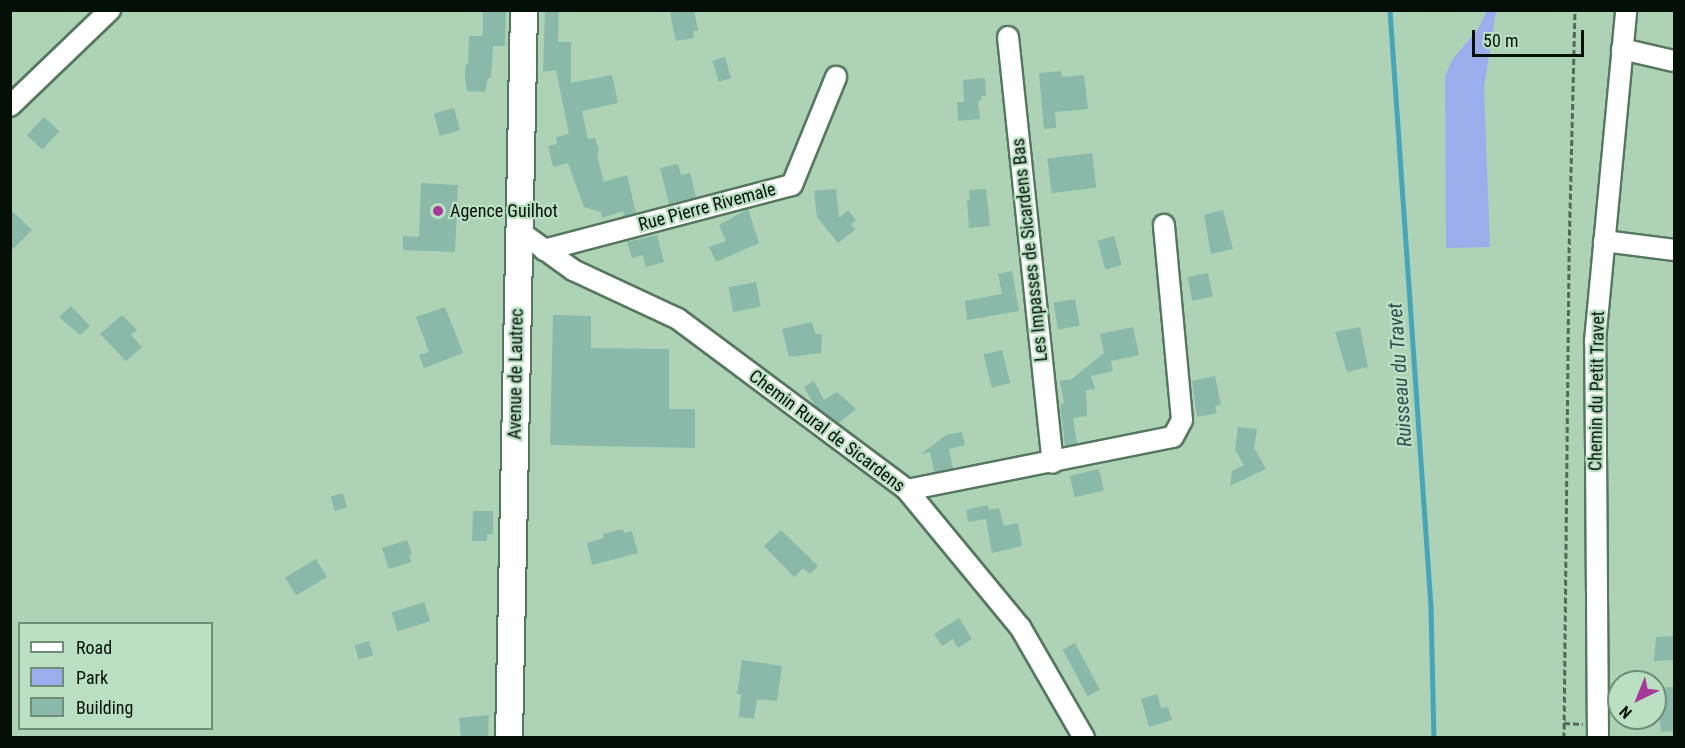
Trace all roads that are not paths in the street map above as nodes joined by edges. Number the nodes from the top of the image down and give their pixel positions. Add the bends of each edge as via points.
1 (110, 10) edge
2 (524, 10) edge
3 (1626, 10) edge
4 (1008, 37) dead end
5 (1622, 49) junction
6 (1674, 62) edge
7 (836, 77) dead end
8 (10, 106) edge
9 (1164, 225) dead end
10 (519, 231) junction
11 (1604, 241) junction
12 (544, 250) junction
13 (1674, 250) edge
14 (1053, 463) junction
15 (907, 490) junction
16 (508, 738) edge
17 (1084, 738) edge
18 (1598, 738) edge

1 - 8 street
2 - 10 main road, Avenue de Lautrec
3 - 5 street, Chemin du Petit Travet
4 - 14 street, Les Impasses de Sicardens Bas
5 - 6 street
5 - 11 street, Chemin du Petit Travet
7 - 12 street, Rue Pierre Rivemale via 792,185
9 - 14 street via 1182,420 1173,437
10 - 12 street, Chemin Rural de Sicardens
10 - 16 main road, Avenue de Lautrec
11 - 13 street
11 - 18 street, Chemin du Petit Travet via 1595,341
12 - 15 street, Chemin Rural de Sicardens via 573,270 678,319
14 - 15 street
15 - 17 street, Chemin Rural de Sicardens via 1020,627

